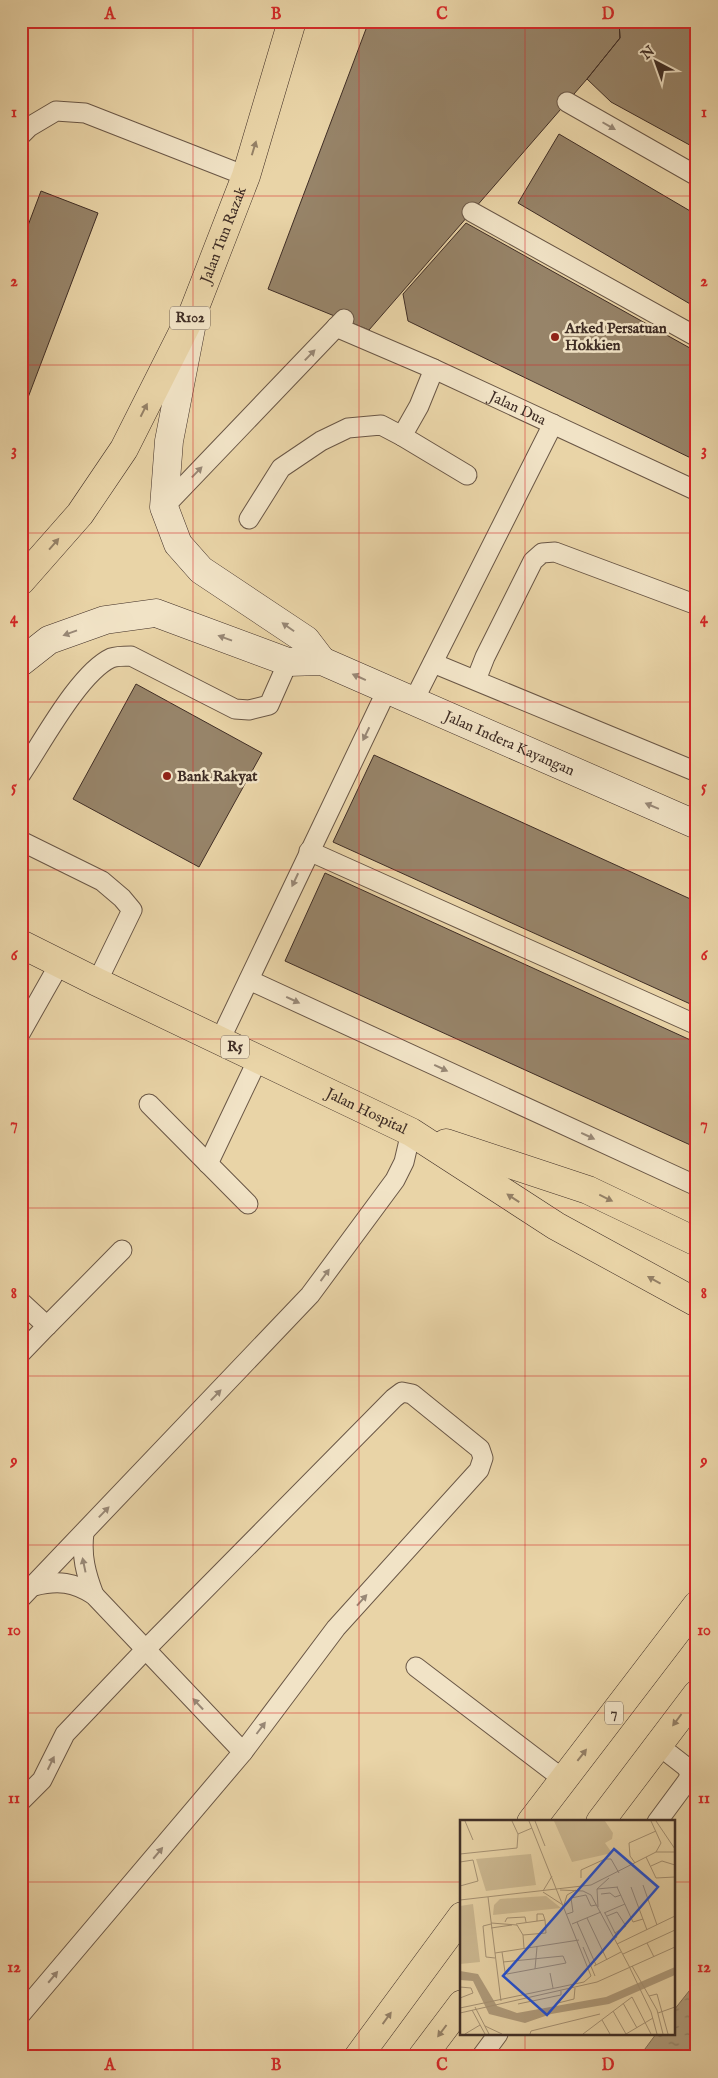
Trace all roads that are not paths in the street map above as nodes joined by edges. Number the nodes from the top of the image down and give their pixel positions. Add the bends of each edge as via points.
1 (292, 21) edge
2 (567, 102) dead end
3 (21, 135) edge
4 (246, 176) junction
5 (697, 176) edge
6 (472, 212) dead end
7 (194, 310) junction
8 (697, 337) edge
9 (434, 369) junction
10 (553, 424) junction
11 (402, 436) junction
12 (467, 474) dead end
13 (697, 491) edge
14 (164, 507) junction
15 (249, 519) dead end
16 (21, 581) edge
17 (697, 605) edge
18 (322, 661) junction
19 (21, 662) edge
20 (288, 662) junction
21 (433, 663) junction
22 (476, 680) junction
23 (387, 690) junction
24 (413, 702) junction
25 (696, 770) edge
26 (21, 774) edge
27 (697, 825) edge
28 (21, 841) edge
29 (309, 851) junction
30 (21, 944) edge
31 (60, 963) junction
32 (249, 980) junction
33 (97, 982) junction
34 (697, 1025) edge
35 (21, 1032) edge
36 (220, 1040) junction
37 (258, 1059) junction
38 (149, 1104) dead end
39 (411, 1132) junction
40 (208, 1164) junction
41 (697, 1186) edge
42 (248, 1204) dead end
43 (697, 1242) edge
44 (122, 1250) dead end
45 (21, 1302) edge
46 (697, 1303) edge
47 (47, 1326) junction
48 (21, 1353) edge
49 (84, 1533) junction
50 (28, 1592) edge
51 (94, 1595) junction
52 (697, 1605) edge
53 (146, 1649) junction
54 (416, 1667) dead end
55 (697, 1694) edge
56 (658, 1745) junction
57 (243, 1752) junction
58 (563, 1779) junction
59 (21, 1801) edge
60 (533, 1820) edge
61 (602, 1820) edge
62 (658, 1820) edge
63 (460, 1919) edge
64 (460, 2007) edge
65 (21, 2014) edge
66 (497, 2036) edge
67 (358, 2057) edge
68 (422, 2057) edge
69 (481, 2057) edge

4 -> 1 main road, Jalan Tun Razak / R102
2 -> 5 lane
3 - 4 lane via 56,110 85,113
4 - 7 main road, Jalan Tun Razak / R102
6 - 8 lane
7 - 14 street via 169,441
16 -> 7 main road, Jalan Tun Razak / R102 via 80,514 124,449
9 - 10 lane, Jalan Dua
9 - 11 lane
14 -> 9 lane, Jalan Dua via 340,323
10 - 13 lane, Jalan Dua
10 - 21 lane
11 - 12 lane
11 - 15 lane via 381,425 348,428 321,441 281,468
18 -> 14 street via 306,640 201,570 178,544
17 - 22 lane via 555,552 542,553 533,561
18 - 20 street
23 -> 18 street, Jalan Indera Kayangan
20 -> 19 street via 156,613 105,620 49,640
20 - 26 lane via 269,705 249,710 235,709 131,656 113,657 81,683
21 - 22 lane
21 - 24 lane
22 - 25 lane
23 - 24 street, Jalan Indera Kayangan
23 -> 29 lane
27 -> 24 street, Jalan Indera Kayangan
28 - 33 lane via 102,881 132,910
29 -> 32 lane
29 - 34 lane
30 - 31 main road, Jalan Hospital / R5
31 - 33 main road, Jalan Hospital / R5
31 - 35 lane
32 - 36 lane
32 -> 41 lane
33 - 36 main road, Jalan Hospital / R5
36 - 37 main road, Jalan Hospital / R5
37 - 39 main road, Jalan Hospital / R5
37 - 40 lane
38 - 40 lane
39 -> 43 main road, R5 via 588,1190
46 -> 39 main road, Jalan Hospital / R5 via 556,1226
49 -> 39 lane via 310,1295 395,1180 408,1151
40 - 42 lane
44 - 47 lane
45 - 47 lane
47 - 48 lane
49 - 50 lane
51 -> 49 lane via 83,1564
50 - 51 lane via 51,1582 67,1582
51 - 53 lane
58 -> 52 main road, 7
57 -> 53 lane
57 -> 53 lane via 336,1628 479,1470 483,1458 480,1449 412,1394 402,1392
59 -> 53 lane via 42,1780 65,1734
54 - 58 lane
55 -> 56 main road
56 - 61 main road
56 - 62 lane via 690,1772 688,1780
65 -> 57 lane
58 - 60 main road, 7
67 -> 63 main road
64 -> 68 main road
66 - 69 lane

